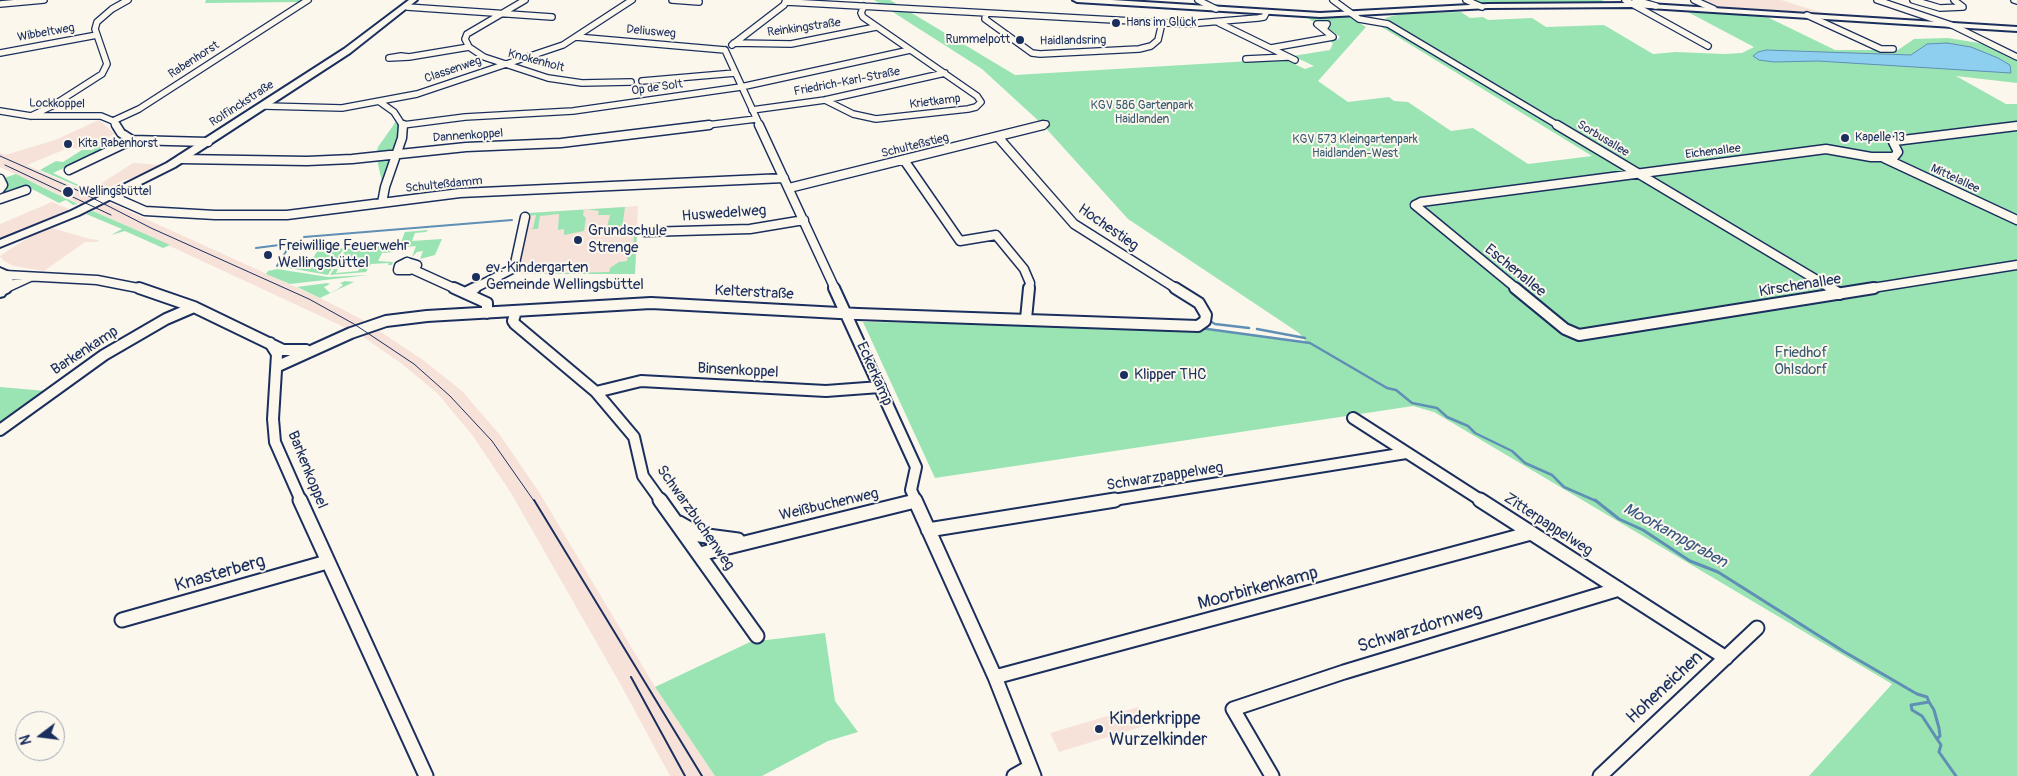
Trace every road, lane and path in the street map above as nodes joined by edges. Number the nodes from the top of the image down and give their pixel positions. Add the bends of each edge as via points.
1 (44, 0) edge
2 (128, 0) edge
3 (308, 0) edge
4 (413, 0) edge
5 (525, 0) edge
6 (632, 0) edge
7 (672, 0) edge
8 (1076, 0) edge
9 (1198, 0) edge
10 (1333, 0) edge
11 (1466, 0) edge
12 (1625, 0) edge
13 (1694, 0) edge
14 (1877, 0) edge
15 (1913, 0) edge
16 (1954, 0) edge
17 (787, 1) edge
18 (699, 2) dead end
19 (1634, 2) edge
20 (0, 4) edge
21 (407, 6) junction
22 (864, 6) junction
23 (1482, 8) junction
24 (1216, 9) junction
25 (1714, 9) junction
26 (1266, 12) junction
27 (1350, 12) junction
28 (503, 13) junction
29 (986, 13) junction
30 (1807, 15) junction
31 (552, 17) dead end
32 (1162, 22) junction
33 (1219, 23) junction
34 (1947, 23) junction
35 (876, 27) junction
36 (2017, 28) edge
37 (1324, 29) dead end
38 (96, 35) junction
39 (1868, 35) dead end
40 (1852, 36) junction
41 (576, 37) junction
42 (734, 43) junction
43 (1708, 46) dead end
44 (469, 47) junction
45 (1271, 48) junction
46 (1893, 49) dead end
47 (725, 50) junction
48 (910, 50) junction
49 (0, 53) edge
50 (409, 57) dead end
51 (2017, 57) edge
52 (1246, 59) dead end
53 (505, 64) junction
54 (734, 73) junction
55 (945, 73) junction
56 (631, 82) dead end
57 (642, 82) dead end
58 (741, 87) junction
59 (826, 100) junction
60 (380, 102) junction
61 (265, 106) junction
62 (752, 110) junction
63 (0, 111) edge
64 (31, 116) junction
65 (756, 119) junction
66 (113, 121) junction
67 (403, 124) junction
68 (1046, 124) dead end
69 (2017, 126) edge
70 (998, 137) junction
71 (132, 140) junction
72 (208, 142) junction
73 (396, 154) junction
74 (1894, 156) junction
75 (1883, 158) junction
76 (181, 159) junction
77 (904, 160) junction
78 (69, 170) dead end
79 (1638, 173) junction
80 (784, 178) junction
81 (0, 179) edge
82 (789, 188) junction
83 (0, 189) edge
84 (26, 190) dead end
85 (111, 196) junction
86 (0, 199) edge
87 (382, 203) junction
88 (75, 213) junction
89 (2017, 213) edge
90 (524, 217) dead end
91 (1429, 219) joint
92 (804, 220) junction
93 (2017, 220) edge
94 (645, 232) dead end
95 (0, 244) edge
96 (0, 248) edge
97 (2017, 265) edge
98 (412, 269) dead end
99 (3, 274) edge
100 (33, 276) junction
101 (2, 291) edge
102 (465, 293) junction
103 (1840, 294) junction
104 (194, 307) junction
105 (516, 311) junction
106 (487, 312) junction
107 (847, 313) junction
108 (1026, 319) junction
109 (1198, 326) joint
110 (1587, 335) joint
111 (270, 343) junction
112 (315, 349) junction
113 (278, 366) junction
114 (880, 387) junction
115 (596, 392) junction
116 (1352, 418) dead end
117 (0, 430) edge
118 (1406, 453) junction
119 (915, 501) junction
120 (676, 521) junction
121 (928, 530) junction
122 (1531, 533) junction
123 (749, 540) junction
124 (700, 554) junction
125 (327, 562) junction
126 (1619, 589) junction
127 (122, 620) dead end
128 (1757, 628) dead end
129 (757, 636) dead end
130 (1726, 658) junction
131 (995, 678) junction
132 (1032, 771) edge
133 (426, 776) edge
134 (1014, 776) edge
135 (1272, 776) edge
136 (1600, 776) edge

1 - 20 street
2 - 38 street via 97,22
3 - 66 street, Rabenhorst via 139,109
4 - 21 main road, Rolfinckstraße
5 - 28 street
6 - 41 street, Classenweg
7 - 18 street
8 - 24 main road
9 - 24 street
10 - 27 street, Sorbusallee
11 - 23 street
12 - 19 street
13 - 25 street
14 - 34 street
15 - 16 street via 1940,8 1963,7
17 - 22 street
17 - 42 street
19 - 23 main road
19 - 25 main road
19 - 43 street
21 - 28 street
21 - 61 main road, Rolfinckstraße
22 - 29 street
22 - 35 street, Krietkamp via 861,15
23 - 27 main road
24 - 26 main road
25 - 30 main road
26 - 27 main road
26 - 33 street via 1264,17
27 - 79 street, Sorbusallee via 1363,20 1390,25
28 - 31 street
28 - 44 street via 467,34 465,39
29 - 32 street
29 - 32 street, Haidlandsring via 985,19 1032,53 1040,54 1151,46 1158,40
30 - 34 main road
30 - 40 street
32 - 33 street
33 - 45 street
34 - 36 main road
34 - 51 street
35 - 42 street, Reinkingstraße via 791,44
35 - 48 street, Krietkamp
37 - 45 street via 1332,37
38 - 49 street, Wibbeltweg
38 - 64 street via 107,64 102,74
39 - 40 street
40 - 46 street via 1881,49
41 - 47 street, Deliusweg
41 - 53 street, Classenweg via 563,45
42 - 47 street
44 - 50 street
44 - 53 street, Knokenholt via 484,57
45 - 52 street via 1292,58
47 - 54 street, Eckerkamp
48 - 55 street, Krietkamp
48 - 58 street, Op de Solt
53 - 56 street, Knokenholt via 548,78 582,83
53 - 60 street, Classenweg via 417,94
54 - 57 street
54 - 58 street, Eckerkamp
55 - 59 street, Friedrich-Karl-Straße
55 - 59 street, Krietkamp via 977,96 981,102 978,106 876,119 853,114
58 - 62 street, Eckerkamp
58 - 67 street, Op de Solt via 573,111
59 - 62 street, Friedrich-Karl-Straße
60 - 61 street, Classenweg via 332,108
60 - 67 street
61 - 72 main road, Rolfinckstraße
62 - 65 street, Eckerkamp
63 - 64 street, Lockkoppel
64 - 66 street, Lockkoppel via 101,116
65 - 73 street, Dannenkoppel via 561,143 473,146
65 - 80 street, Eckerkamp
66 - 71 street via 121,133
67 - 73 street
68 - 70 street, Schulteßstieg
69 - 74 street via 1895,141 1898,152
70 - 77 street, Schulteßstieg
70 - 109 street, Hochestieg via 1074,224 1199,303 1206,315 1205,321
71 - 72 street
71 - 78 street
72 - 76 main road, Rolfinckstraße
73 - 76 street, Dannenkoppel via 325,161
73 - 87 street
74 - 75 street, Eichenallee
74 - 89 street, Mittelallee
75 - 79 street, Eichenallee via 1826,149
75 - 93 street, Mittelallee
76 - 85 main road, Rolfinckstraße
77 - 82 street, Schulteßstieg
77 - 108 street via 960,241 996,235 1024,269 1030,283
79 - 91 street, Eichenallee via 1415,204
79 - 103 street, Sorbusallee
80 - 82 street, Eckerkamp
80 - 87 street, Schulteßdamm via 460,193
81 - 83 street via 3,185
82 - 92 street, Eckerkamp
84 - 86 street
85 - 87 street, Schulteßdamm via 140,210 214,215 287,215
85 - 88 main road, Rolfinckstraße
88 - 95 main road, Rolfinckstraße
88 - 96 main road, Rolfinckstraße
90 - 102 street via 514,268
91 - 110 street, Eschenallee via 1565,330
92 - 94 street, Huswedelweg via 750,228
92 - 107 street, Eckerkamp
97 - 103 street, Kirschenallee
98 - 102 street
99 - 100 street
99 - 101 main road via 7,282
100 - 101 street
100 - 104 street via 134,286
102 - 106 street via 487,303
103 - 110 street, Kirschenallee
104 - 111 street
104 - 117 street, Barkenkamp via 166,319 104,355
105 - 106 street, Kelterstraße
105 - 107 street, Kelterstraße via 651,303
105 - 115 street, Schwarzbuchenweg via 515,324
106 - 112 street, Kelterstraße via 386,321
107 - 108 street, Kelterstraße
107 - 114 street, Eckerkamp
108 - 109 street, Kelterstraße
111 - 112 street, Kelterstraße via 284,350
111 - 113 street, Barkenkoppel via 277,354
112 - 113 street, Kelterstraße
113 - 125 street, Barkenkoppel via 273,419 275,442
114 - 115 street, Binsenkoppel via 826,390 641,381
114 - 119 street, Eckerkamp via 916,467 911,490
115 - 120 street, Schwarzbuchenweg via 634,437 643,476
116 - 118 street, Zitterpappelweg
118 - 121 street, Schwarzpappelweg
118 - 122 street, Zitterpappelweg
119 - 121 street, Eckerkamp
119 - 123 street, Weißbuchenweg
120 - 123 street, Weißbuchenweg via 700,534 726,540
120 - 124 street, Schwarzbuchenweg
121 - 131 street, Eckerkamp
122 - 126 street, Zitterpappelweg
122 - 131 street, Moorbirkenkamp
123 - 124 street, Weißbuchenweg
124 - 129 street, Schwarzbuchenweg
125 - 127 street, Knasterberg
125 - 133 street, Barkenkoppel
126 - 130 street, Zitterpappelweg
126 - 135 street, Schwarzdornweg via 1233,709
128 - 130 street, Hoheneichen
130 - 136 street, Hoheneichen
131 - 132 street, Eckerkamp
132 - 134 street

